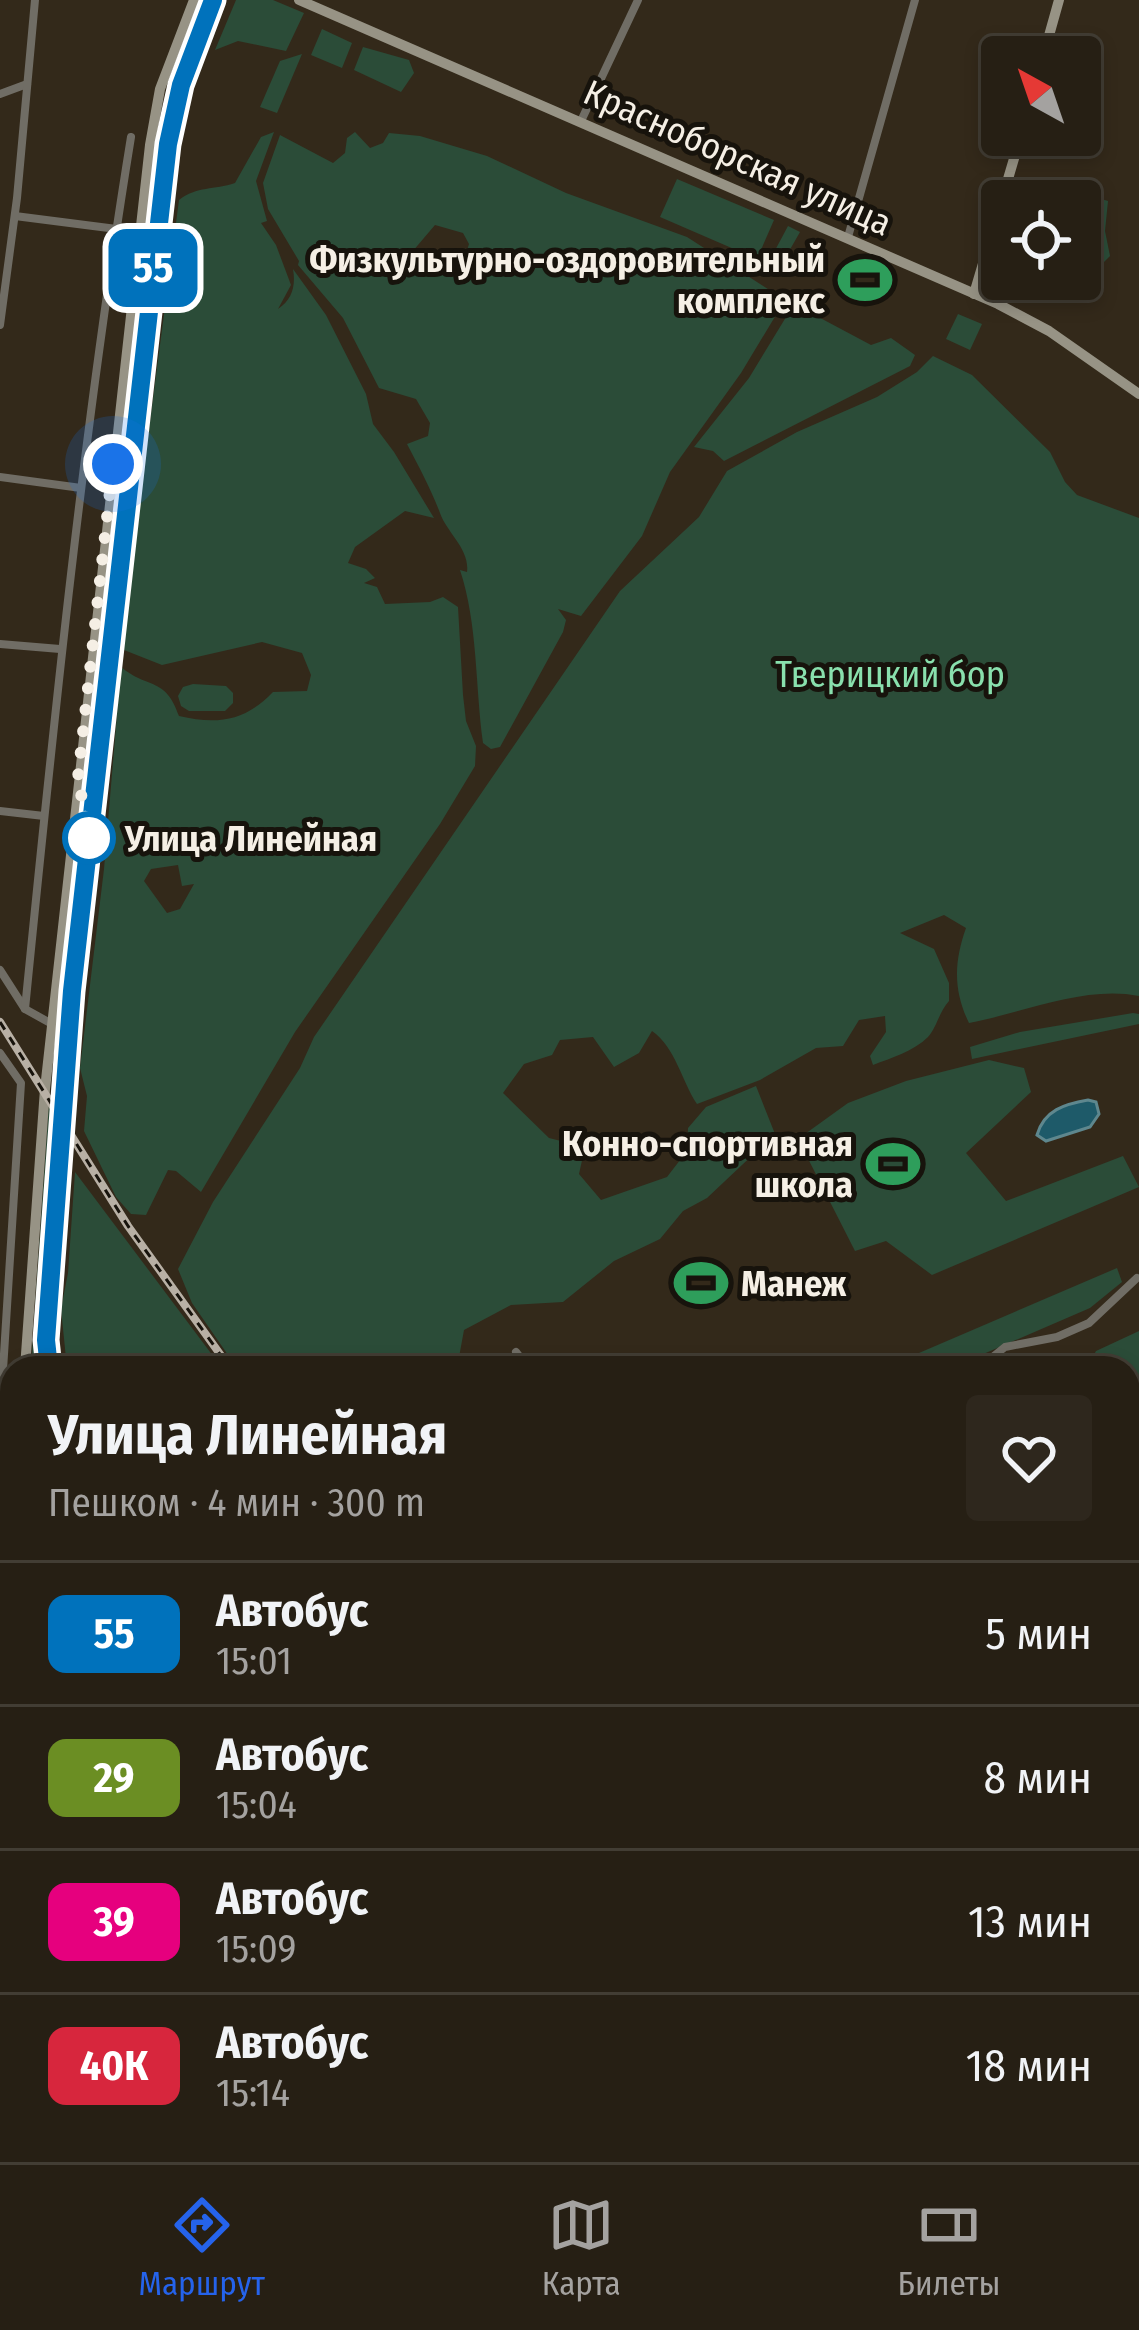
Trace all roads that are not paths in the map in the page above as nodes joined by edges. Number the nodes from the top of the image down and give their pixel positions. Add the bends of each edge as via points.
1 (35, 0) edge
2 (194, 0) edge
3 (213, 0) edge
4 (299, 0) edge
5 (638, 0) edge
6 (915, 0) edge
7 (1059, 0) edge
8 (1049, 36) edge
9 (175, 45) junction
10 (192, 52) junction
11 (27, 84) junction
12 (0, 94) edge
13 (581, 122) junction
14 (131, 137) dead end
15 (1015, 156) edge
16 (15, 216) junction
17 (116, 229) junction
18 (140, 232) junction
19 (848, 237) junction
20 (974, 294) junction
21 (0, 325) edge
22 (1139, 394) edge
23 (0, 477) edge
24 (81, 488) junction
25 (0, 644) edge
26 (60, 649) junction
27 (0, 811) edge
28 (44, 816) junction
29 (0, 970) edge
30 (25, 1010) junction
31 (52, 1024) junction
32 (0, 1053) edge
33 (1137, 1278) edge
34 (517, 1352) dead end
35 (4, 1356) edge
36 (26, 1356) edge
37 (48, 1356) edge
38 (520, 1356) edge
39 (994, 1356) edge

1 - 11 street
2 - 9 main road
3 - 10 main road
4 - 13 main road, Красноборская улица
5 - 13 street
6 - 19 street
7 - 8 main road
9 - 10 street
9 - 18 main road via 160,89
10 - 37 main road via 168,144 72,991
11 - 12 street
11 - 16 street
13 - 19 main road, Красноборская улица
14 - 17 street
15 - 20 main road
16 - 17 street
16 - 21 street
17 - 18 street
17 - 24 street
18 - 31 main road
19 - 20 main road, Красноборская улица
20 - 22 main road, Красноборская улица via 1049,332
23 - 24 street
24 - 26 street
25 - 26 street
26 - 28 street
27 - 28 street
28 - 30 street
29 - 30 street
30 - 31 street
31 - 36 main road
32 - 35 street via 21,1083
33 - 39 street via 1089,1323
34 - 38 street

